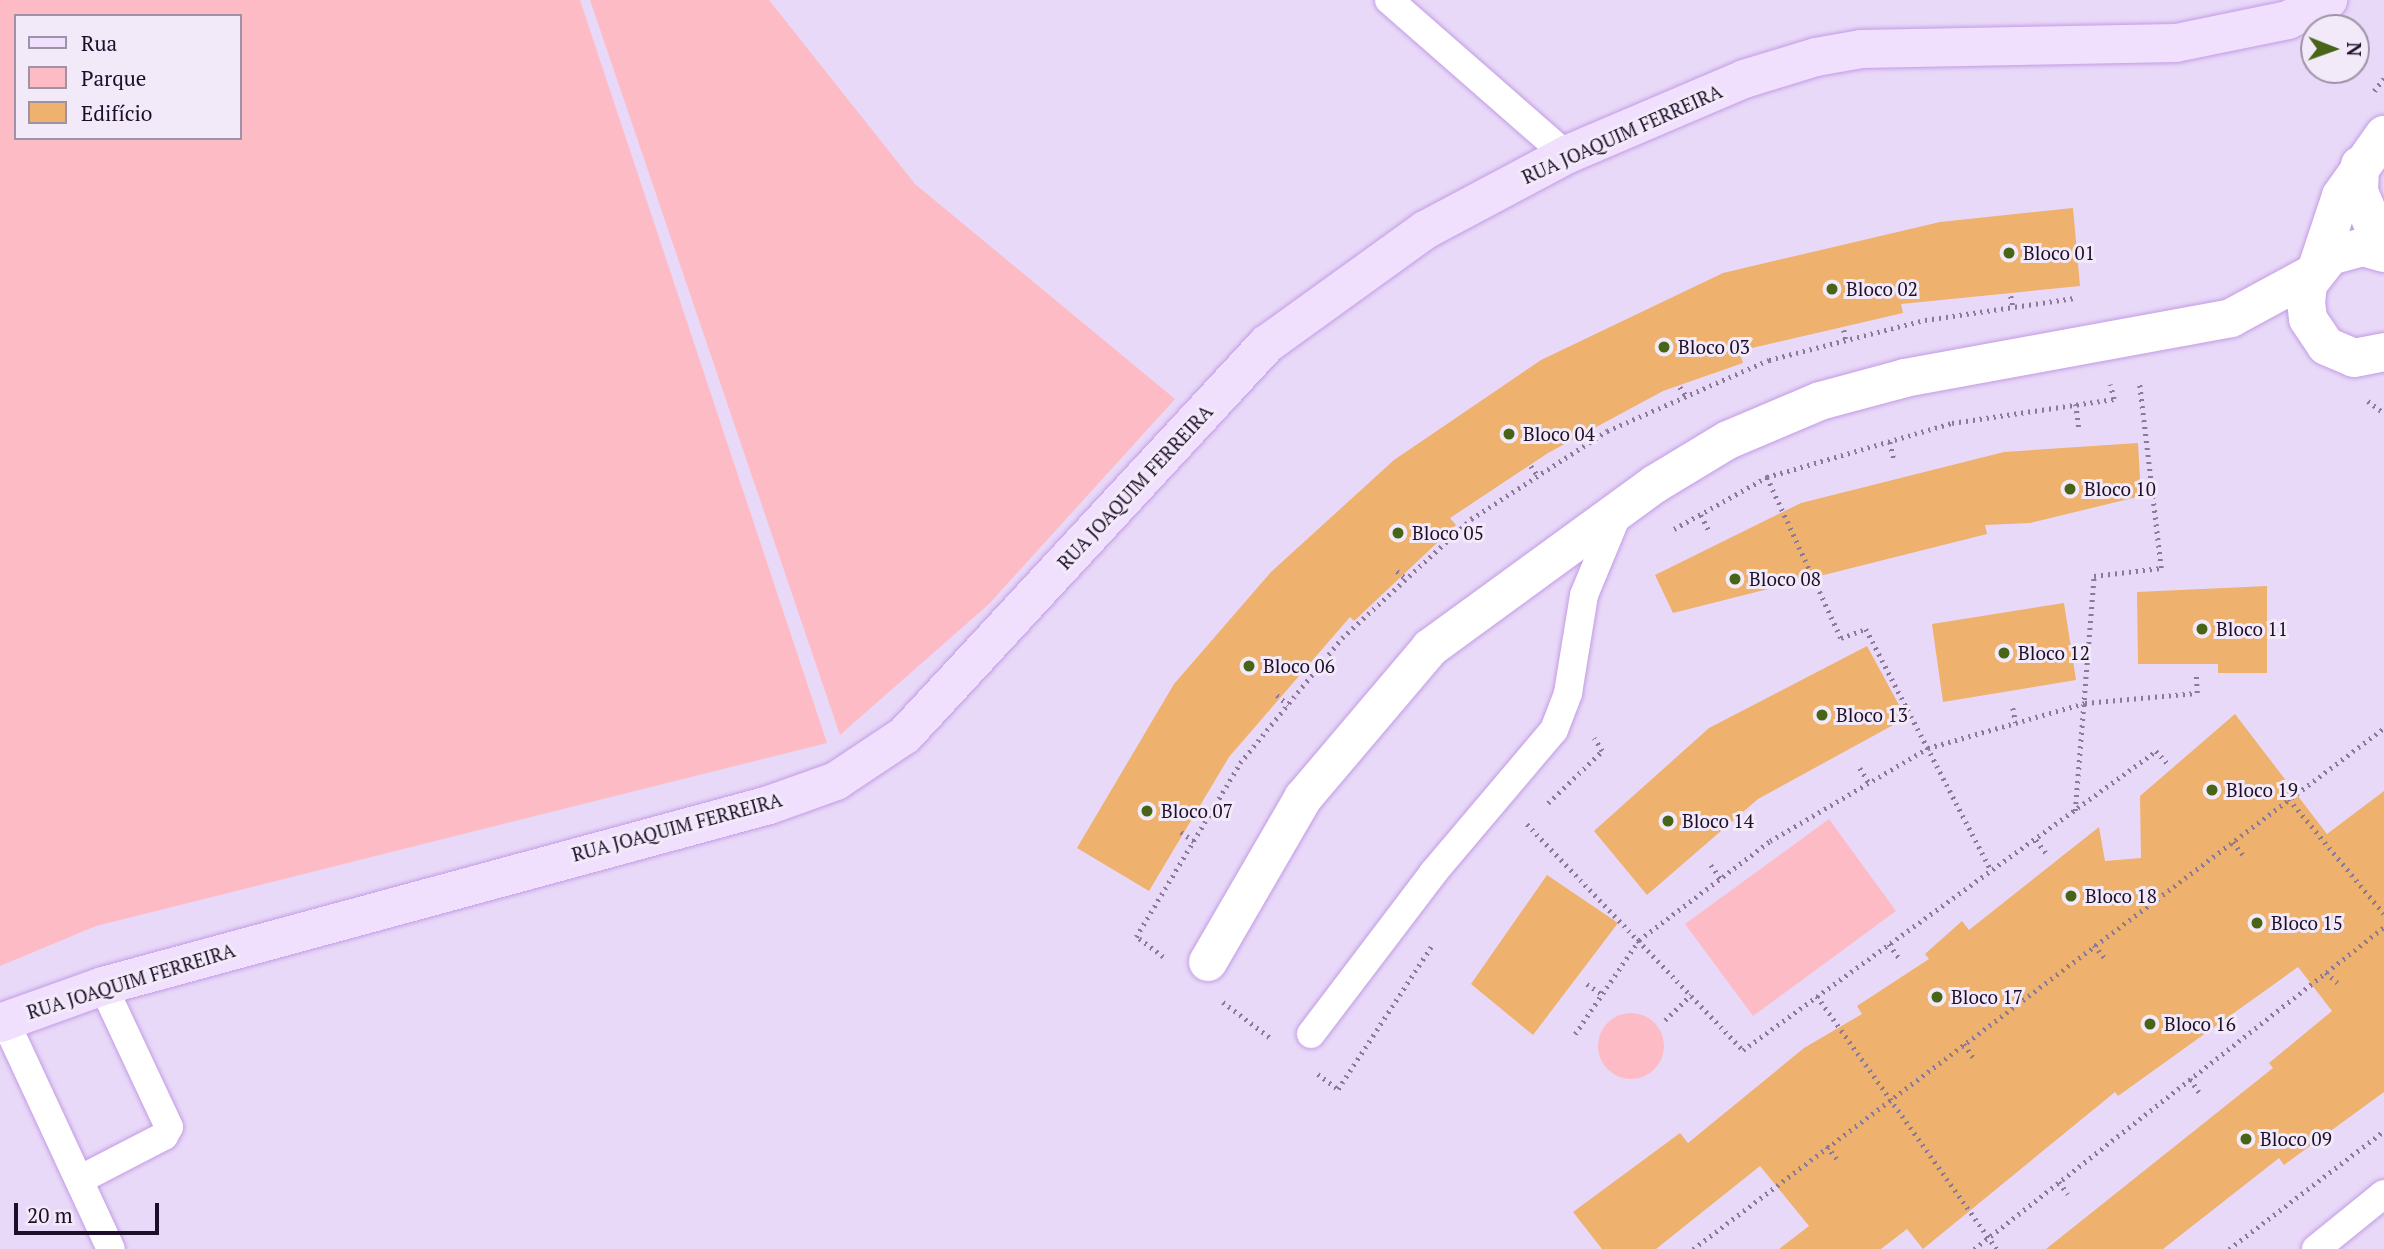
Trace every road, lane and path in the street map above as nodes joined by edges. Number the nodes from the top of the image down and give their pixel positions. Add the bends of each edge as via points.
1 (1389, 0) edge
2 (2328, 0) edge
3 (2384, 135) edge
4 (1566, 155) junction
5 (2360, 165) junction
6 (2384, 252) edge
7 (2316, 271) junction
8 (2011, 296) dead end
9 (2013, 307) dead end
10 (2231, 318) junction
11 (1844, 330) dead end
12 (2316, 336) junction
13 (1846, 341) dead end
14 (2137, 366) dead end
15 (2371, 371) edge
16 (2107, 374) dead end
17 (1680, 387) dead end
18 (1686, 396) dead end
19 (2076, 404) junction
20 (2384, 413) edge
21 (2079, 427) dead end
22 (1890, 442) junction
23 (1894, 460) dead end
24 (1531, 466) dead end
25 (1538, 476) dead end
26 (1767, 477) junction
27 (1621, 505) junction
28 (1701, 515) junction
29 (1709, 531) dead end
30 (1666, 534) dead end
31 (1397, 571) dead end
32 (1406, 579) dead end
33 (2196, 674) dead end
34 (1277, 695) dead end
35 (2085, 703) junction
36 (1288, 705) dead end
37 (2013, 708) dead end
38 (2016, 723) junction
39 (2384, 728) edge
40 (1590, 732) dead end
41 (1928, 748) junction
42 (2169, 765) dead end
43 (1860, 768) dead end
44 (1868, 783) junction
45 (2289, 799) junction
46 (2075, 812) junction
47 (1527, 824) junction
48 (1181, 832) dead end
49 (1517, 833) dead end
50 (2035, 839) junction
51 (1194, 841) dead end
52 (2233, 841) junction
53 (2046, 853) dead end
54 (2243, 855) dead end
55 (1711, 865) dead end
56 (1992, 870) junction
57 (1721, 879) junction
58 (2384, 914) edge
59 (2384, 927) edge
60 (1136, 937) dead end
61 (1639, 940) junction
62 (1435, 941) dead end
63 (1889, 944) junction
64 (2094, 945) junction
65 (2104, 957) dead end
66 (1899, 958) dead end
67 (1168, 961) dead end
68 (2326, 972) junction
69 (1209, 977) joint
70 (2338, 983) dead end
71 (1587, 984) dead end
72 (103, 986) junction
73 (1602, 994) junction
74 (1691, 995) junction
75 (1817, 996) junction
76 (1665, 1020) dead end
77 (3, 1022) edge
78 (1311, 1034) dead end
79 (1575, 1034) dead end
80 (1964, 1044) junction
81 (1285, 1049) dead end
82 (1973, 1057) dead end
83 (1306, 1065) dead end
84 (2190, 1079) junction
85 (2199, 1092) dead end
86 (1889, 1100) junction
87 (2384, 1131) edge
88 (1827, 1145) junction
89 (1837, 1159) dead end
90 (79, 1180) junction
91 (2059, 1182) junction
92 (2068, 1194) dead end
93 (2384, 1194) edge
94 (1989, 1238) junction
95 (111, 1249) edge
96 (1693, 1249) edge
97 (1974, 1249) edge
98 (1997, 1249) edge
99 (2229, 1249) edge
100 (2316, 1249) edge

1 - 4 lane
2 - 4 street, RUA JOAQUIM FERREIRA via 2288,20 2176,43 1861,49 1816,57 1744,79
3 - 5 street
4 - 72 street, RUA JOAQUIM FERREIRA via 1425,230 1267,344 915,725 860,768 769,805
5 - 6 street via 2359,192
5 - 7 street via 2341,196
6 - 7 street via 2346,249
7 - 10 street
7 - 12 street via 2306,302
8 - 9 path
10 - 12 street
10 - 27 street via 1905,378 1820,401 1728,440
11 - 13 path
12 - 15 street
14 - 35 path via 2161,568 2095,576
15 - 20 path
16 - 19 path via 2114,399
17 - 18 path
19 - 21 path
19 - 22 path via 1952,423
22 - 23 path
22 - 26 path
24 - 25 path
26 - 28 path
26 - 41 path via 1841,638 1866,629
27 - 69 street via 1430,648 1363,721 1303,798
27 - 78 lane via 1584,595 1568,693 1554,730 1433,873
28 - 29 path
28 - 30 path
31 - 32 path
33 - 35 path via 2197,693
34 - 36 path
35 - 38 path
35 - 46 path
37 - 38 path
38 - 41 path
39 - 45 path
40 - 47 path via 1602,751
41 - 44 path
41 - 56 path
42 - 46 path via 2157,751
43 - 44 path
44 - 57 path via 1770,841
45 - 52 path
45 - 58 path
46 - 50 path
47 - 49 path
47 - 61 path
48 - 51 path
50 - 53 path
50 - 56 path
52 - 54 path
52 - 64 path
55 - 57 path
56 - 63 path
57 - 61 path
59 - 68 path
60 - 67 path
61 - 73 path
61 - 74 path
62 - 83 path via 1338,1089
63 - 66 path
63 - 75 path
64 - 65 path
64 - 80 path
68 - 70 path
68 - 84 path
69 - 81 path
71 - 73 path
72 - 77 street, RUA JOAQUIM FERREIRA
72 - 90 lane via 169,1127 164,1136
73 - 79 path
74 - 75 path via 1743,1050
74 - 76 path
75 - 86 path
77 - 90 lane
80 - 82 path
80 - 86 path
84 - 85 path
84 - 91 path
86 - 88 path
86 - 94 path
87 - 99 path
88 - 89 path
88 - 96 path
90 - 95 lane
91 - 92 path
91 - 94 path
93 - 100 lane
94 - 97 path
94 - 98 path

